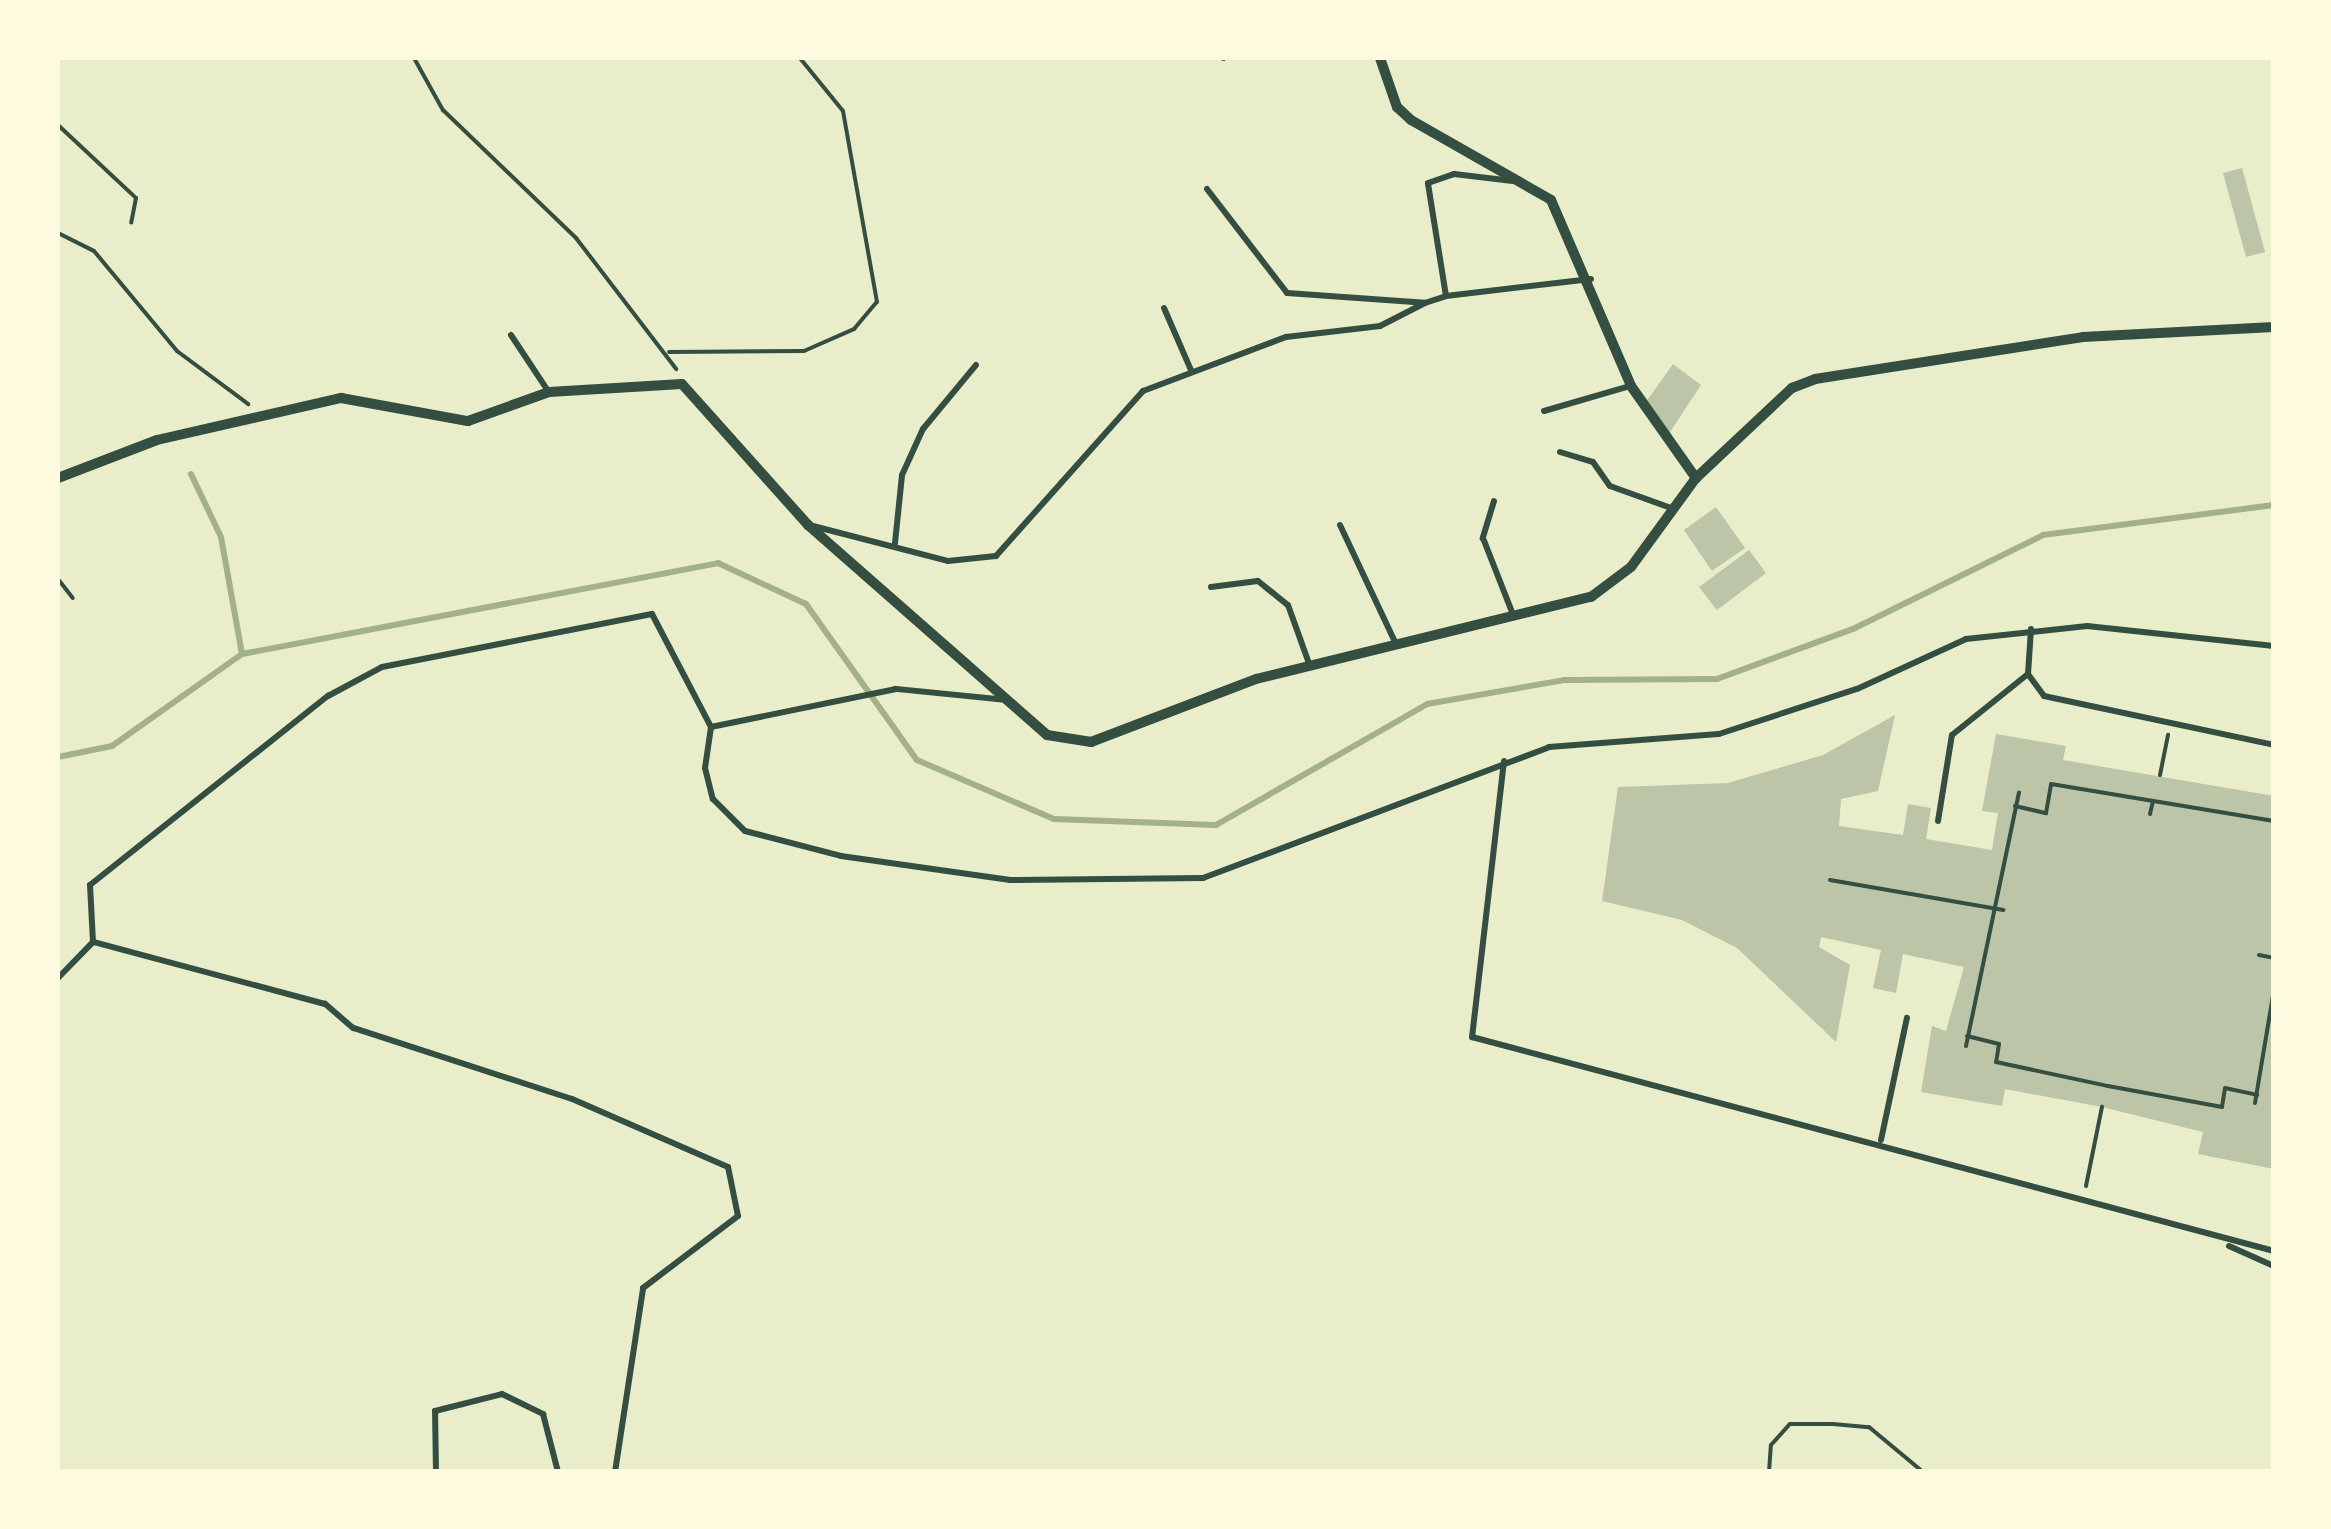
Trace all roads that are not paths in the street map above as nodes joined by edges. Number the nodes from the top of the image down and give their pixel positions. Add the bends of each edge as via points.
1 (1380, 58) edge
2 (1519, 181) junction
3 (1207, 189) dead end
4 (1591, 278) junction
5 (1446, 296) junction
6 (1425, 303) junction
7 (1164, 308) dead end
8 (2274, 326) edge
9 (511, 336) dead end
10 (976, 365) dead end
11 (1191, 370) junction
12 (1631, 386) junction
13 (549, 392) junction
14 (1544, 411) dead end
15 (1560, 452) dead end
16 (58, 478) edge
17 (1696, 478) junction
18 (1494, 502) dead end
19 (1676, 509) junction
20 (808, 525) junction
21 (1340, 525) dead end
22 (895, 543) junction
23 (1211, 587) dead end
24 (1514, 617) junction
25 (2031, 629) junction
26 (1396, 644) junction
27 (2274, 646) edge
28 (1310, 666) junction
29 (2028, 674) junction
30 (1009, 700) junction
31 (711, 727) junction
32 (2274, 745) edge
33 (1504, 761) junction
34 (1938, 822) dead end
35 (92, 942) junction
36 (58, 978) edge
37 (1907, 1018) dead end
38 (1880, 1140) junction
39 (2218, 1241) junction
40 (2274, 1250) edge
41 (2274, 1266) edge
42 (436, 1472) edge
43 (558, 1472) edge
44 (615, 1472) edge

1 - 2 street via 1397,107
2 - 4 street via 1551,200
2 - 5 lane via 1454,174 1428,183
3 - 6 lane via 1286,293
4 - 5 lane
4 - 12 street
5 - 6 lane
6 - 11 lane via 1380,326 1303,333
7 - 11 lane
8 - 17 street via 2083,337 1815,379 1792,388
9 - 13 lane
10 - 22 lane via 923,430 902,474
11 - 22 lane via 1121,408 996,556 948,562
12 - 14 lane
12 - 17 street
13 - 16 street via 468,421 341,398 157,440
13 - 20 street via 682,384
15 - 19 lane via 1593,462 1610,486
17 - 19 street
18 - 24 lane via 1483,538
19 - 24 street via 1614,582
20 - 22 lane
20 - 30 street
21 - 26 lane
23 - 28 lane via 1258,581 1294,617
24 - 26 street
25 - 27 lane
25 - 29 lane
25 - 33 lane via 1966,639 1856,689 1719,734 1596,738
26 - 28 street
28 - 30 street via 1091,742 1047,735
29 - 32 lane via 2044,696
29 - 34 lane via 1952,736
30 - 31 lane via 896,689
31 - 33 lane via 705,768 713,800 745,830 841,856 1010,880 1203,878
31 - 35 lane via 652,614 382,667 328,696 90,885
33 - 38 lane via 1472,1037
35 - 36 lane
35 - 44 lane via 325,1004 353,1028 572,1099 728,1167 738,1216 643,1288
37 - 38 lane
38 - 39 lane
39 - 40 lane
39 - 41 lane
42 - 43 lane via 434,1411 502,1394 543,1414

